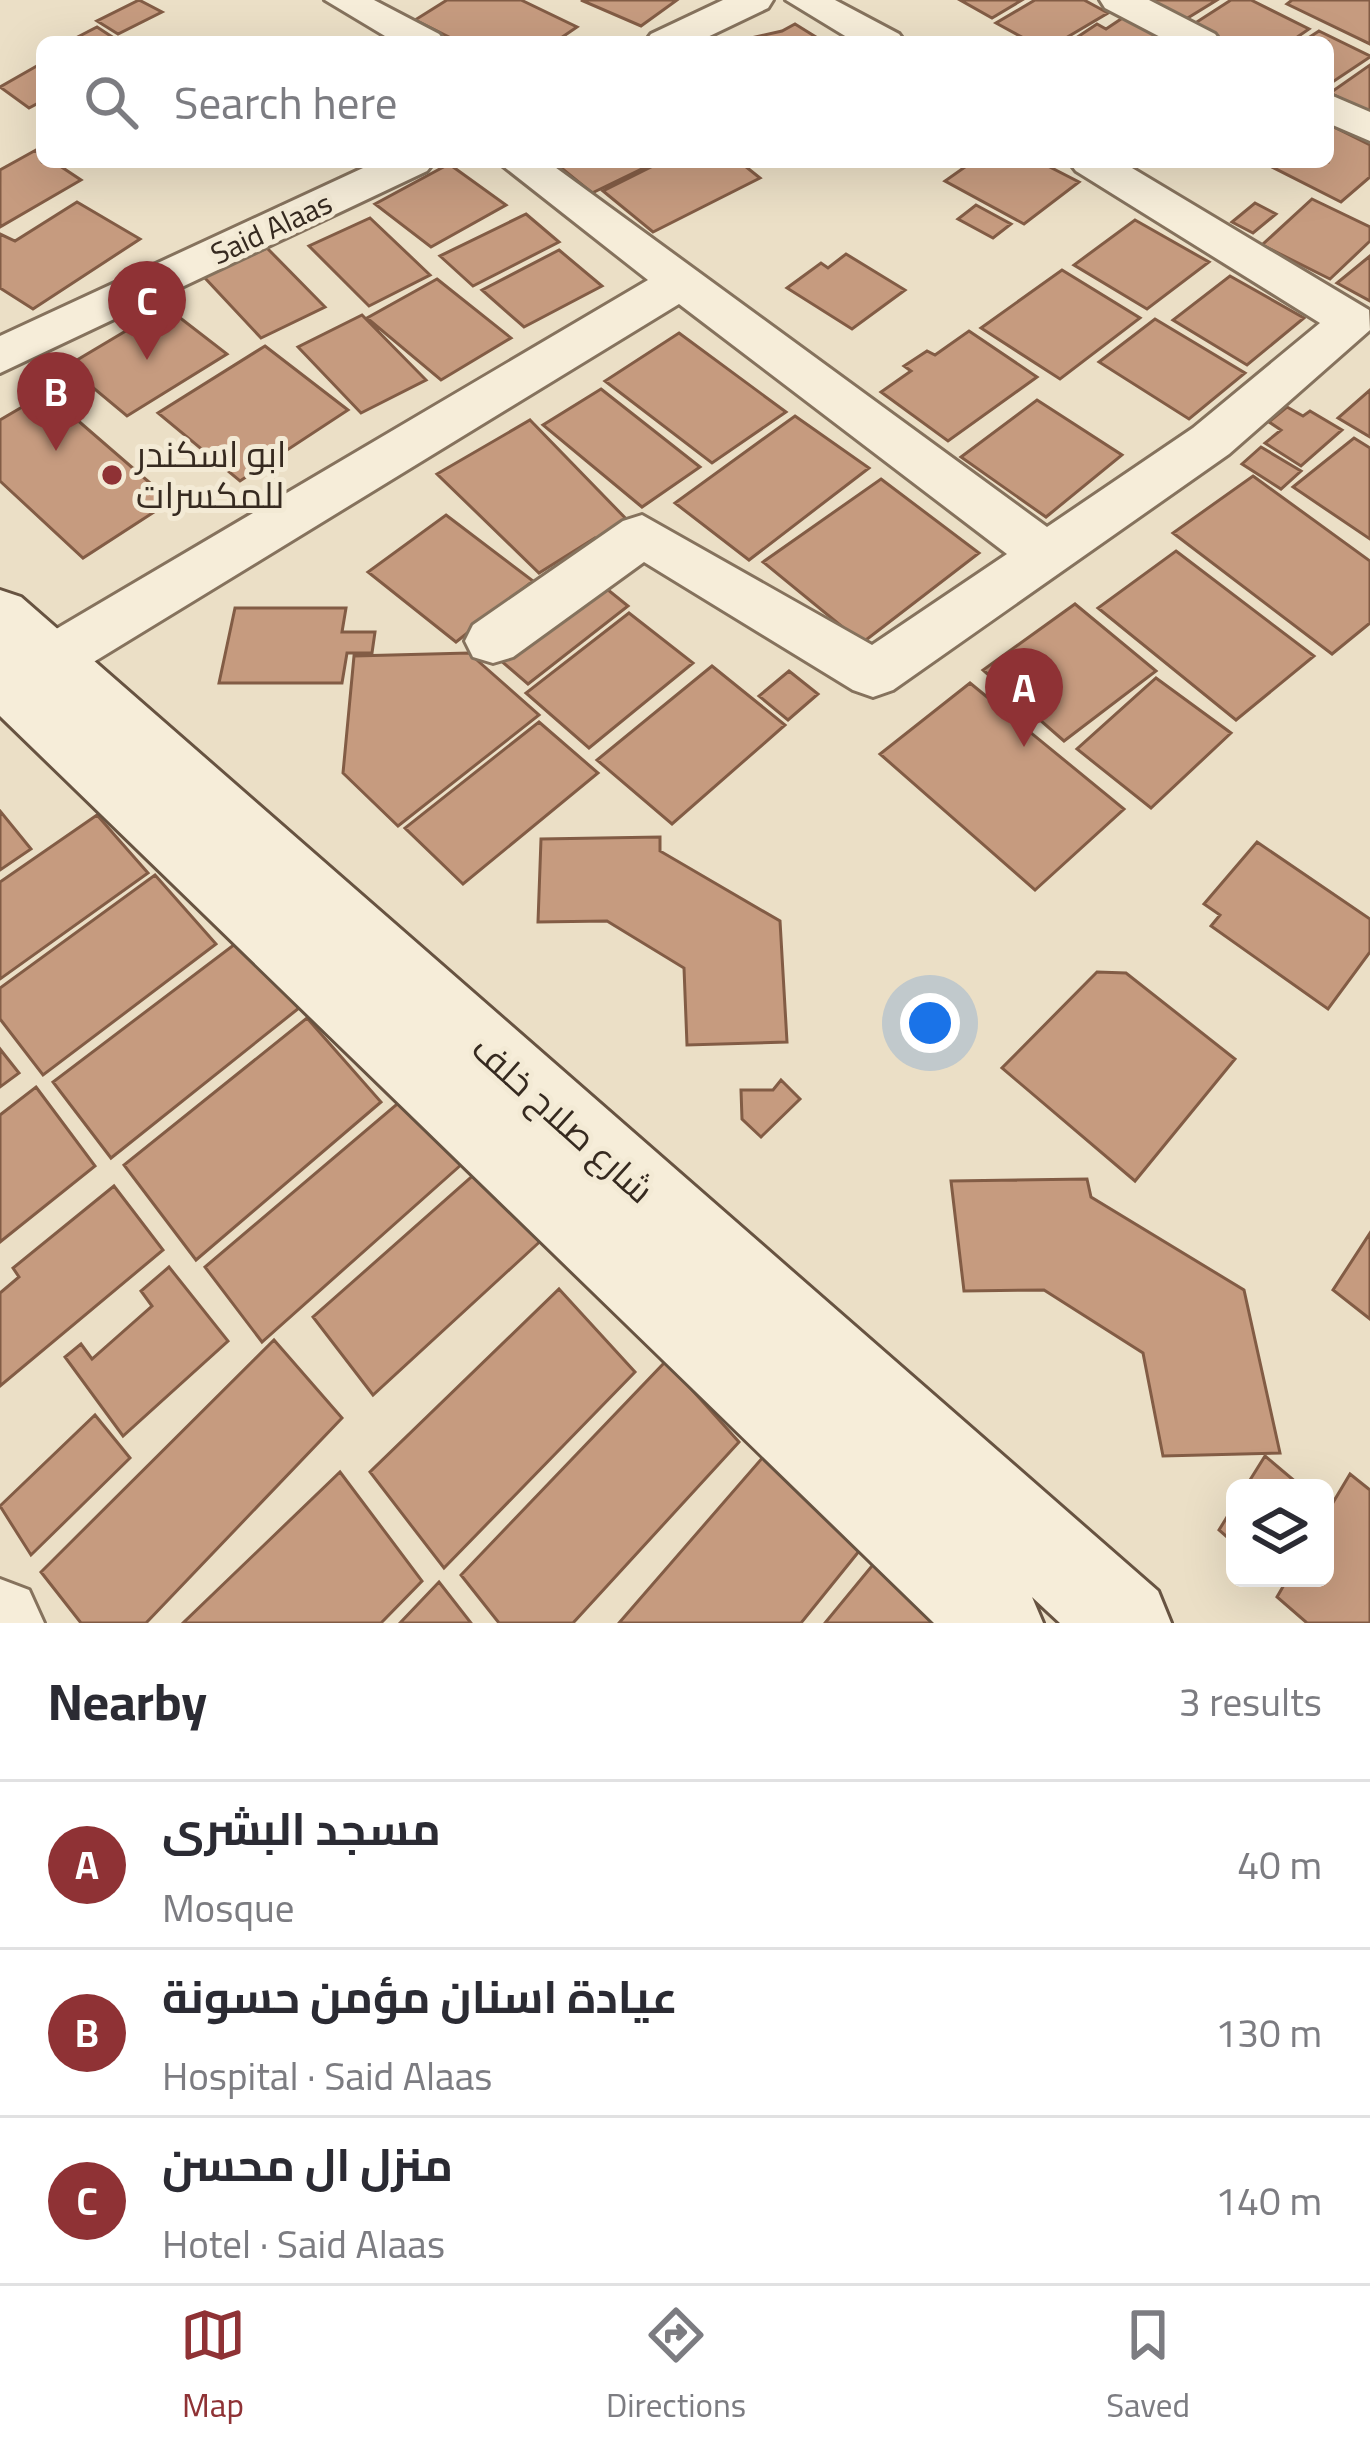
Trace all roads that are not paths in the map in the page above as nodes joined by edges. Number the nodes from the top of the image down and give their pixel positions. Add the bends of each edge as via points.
1 (344, 0) edge
2 (754, 0) edge
3 (805, 0) edge
4 (1119, 0) edge
5 (413, 36) edge
6 (678, 36) edge
7 (874, 36) edge
8 (1190, 36) edge
9 (1334, 109) edge
10 (1370, 128) edge
11 (399, 168) edge
12 (528, 168) edge
13 (1100, 168) edge
14 (680, 282) junction
15 (0, 356) edge
16 (1044, 554) junction
17 (493, 641) dead end
18 (16, 651) edge
19 (998, 1623) edge
20 (1126, 1623) edge

1 - 5 street
2 - 6 street
3 - 7 street
4 - 8 street
9 - 10 street
11 - 15 street, Said Alaas
12 - 14 street
13 - 16 street via 1352,321 1211,441
14 - 16 street
14 - 18 street
16 - 17 street via 874,674 642,535
18 - 19 main road, شارع صلاح خلف
18 - 20 main road, شارع صلاح خلف

